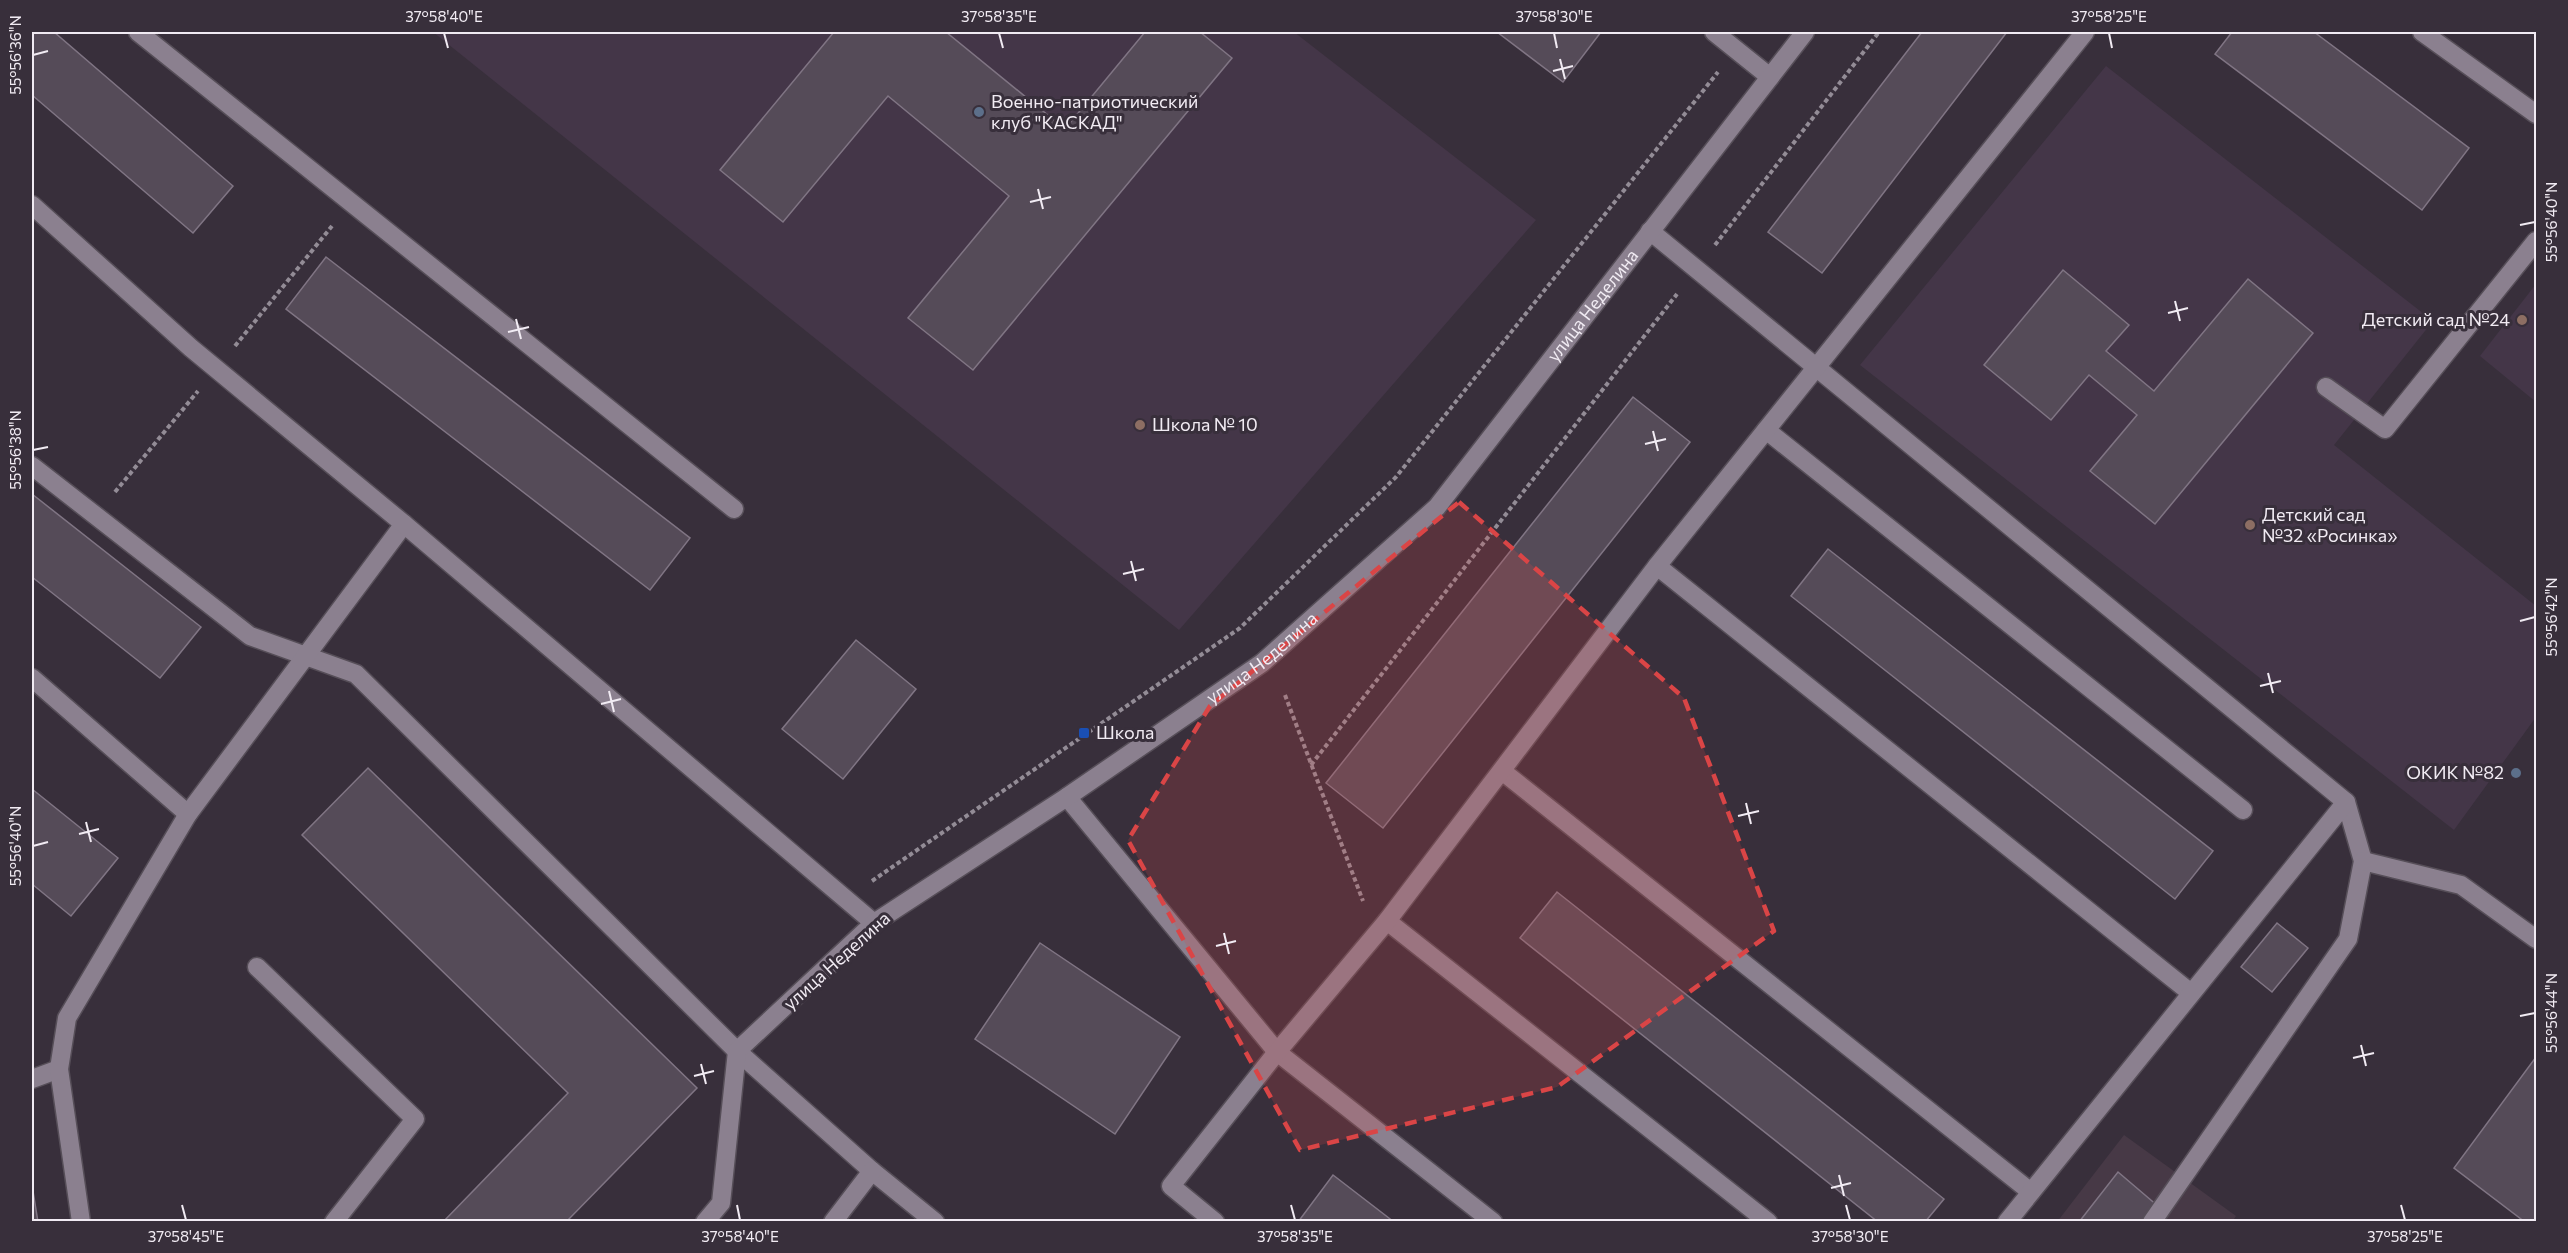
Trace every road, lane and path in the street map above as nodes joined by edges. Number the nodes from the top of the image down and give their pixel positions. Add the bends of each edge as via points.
1 (138, 32) edge
2 (1714, 32) edge
3 (1805, 32) edge
4 (1879, 32) edge
5 (2085, 32) edge
6 (2422, 32) edge
7 (1736, 49) junction
8 (1770, 77) junction
9 (2536, 114) edge
10 (351, 202) junction
11 (32, 205) edge
12 (1650, 231) junction
13 (2536, 241) edge
14 (1697, 269) junction
15 (1816, 367) junction
16 (217, 369) junction
17 (2326, 387) dead end
18 (1766, 430) junction
19 (32, 466) edge
20 (734, 509) dead end
21 (95, 515) junction
22 (404, 524) junction
23 (1657, 566) junction
24 (307, 655) junction
25 (32, 678) edge
26 (1285, 695) dead end
27 (1311, 765) junction
28 (1502, 771) junction
29 (1067, 797) junction
30 (2346, 802) junction
31 (2243, 810) dead end
32 (188, 814) junction
33 (2363, 861) junction
34 (846, 899) junction
35 (1387, 921) junction
36 (874, 923) junction
37 (2536, 939) edge
38 (1370, 940) junction
39 (257, 967) dead end
40 (2192, 993) junction
41 (737, 1051) junction
42 (1277, 1052) junction
43 (59, 1070) junction
44 (32, 1079) edge
45 (872, 1171) junction
46 (2031, 1192) junction
47 (81, 1221) edge
48 (334, 1221) edge
49 (705, 1221) edge
50 (833, 1221) edge
51 (935, 1221) edge
52 (1215, 1221) edge
53 (1493, 1221) edge
54 (1767, 1221) edge
55 (2007, 1221) edge
56 (2152, 1221) edge

1 - 10 street
2 - 7 street
3 - 8 street, улица Неделина
4 - 14 path
5 - 15 street
6 - 9 street
7 - 8 street
7 - 34 path via 1396,477 1240,628
8 - 12 street, улица Неделина
10 - 16 path
10 - 20 street
11 - 16 street
12 - 14 street
12 - 29 street, улица Неделина via 1437,507 1262,663
13 - 17 street via 2385,429
14 - 15 street
14 - 27 path
15 - 18 street
15 - 30 street
16 - 21 path
16 - 22 street
18 - 23 street
18 - 31 street
19 - 21 street
21 - 24 street via 250,636
22 - 24 street
22 - 34 street
23 - 28 street
23 - 40 street
24 - 32 street
24 - 41 street via 356,674
25 - 32 street
26 - 27 path
27 - 38 path via 1362,891
28 - 35 street
28 - 46 street
29 - 36 street, улица Неделина
29 - 42 street
30 - 33 street
30 - 40 street
32 - 43 street via 67,1018
33 - 37 street via 2461,885
33 - 56 street via 2348,939
34 - 36 street
35 - 38 street
35 - 54 street
36 - 41 street, улица Неделина
38 - 42 street
39 - 48 street via 415,1119
40 - 46 street
41 - 45 street
41 - 49 street via 721,1203
42 - 52 street via 1171,1186
42 - 53 street
43 - 44 street
43 - 47 street
45 - 50 street
45 - 51 street
46 - 55 street

